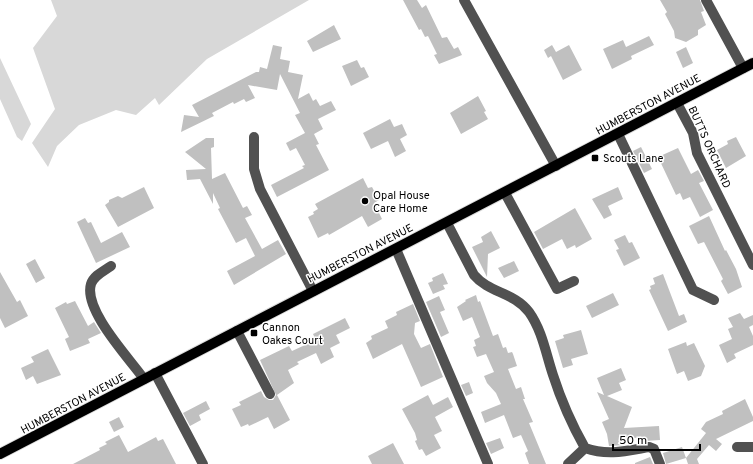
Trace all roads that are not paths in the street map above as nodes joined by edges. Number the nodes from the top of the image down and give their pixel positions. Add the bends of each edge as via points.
1 (464, 0) edge
2 (706, 0) edge
3 (753, 63) edge
4 (743, 68) junction
5 (677, 103) junction
6 (618, 134) junction
7 (254, 137) dead end
8 (556, 166) junction
9 (505, 193) junction
10 (447, 223) junction
11 (396, 250) junction
12 (753, 265) edge
13 (111, 266) dead end
14 (574, 281) dead end
15 (313, 291) junction
16 (714, 300) dead end
17 (237, 331) junction
18 (156, 373) junction
19 (144, 379) junction
20 (270, 394) dead end
21 (737, 447) dead end
22 (753, 447) edge
23 (585, 448) junction
24 (0, 454) edge
25 (203, 464) edge
26 (488, 464) edge
27 (568, 464) edge
28 (660, 464) edge

1 - 8 street
2 - 4 street
3 - 4 main road, HUMBERSTON AVENUE
4 - 5 main road, HUMBERSTON AVENUE
5 - 6 main road, HUMBERSTON AVENUE
5 - 12 street, BUTTS ORCHARD via 693,133 697,152
6 - 8 main road, HUMBERSTON AVENUE
6 - 16 street via 693,290
7 - 15 street via 254,169 260,189
8 - 9 main road, HUMBERSTON AVENUE
9 - 10 main road, HUMBERSTON AVENUE
9 - 14 street via 557,289
10 - 11 main road, HUMBERSTON AVENUE
10 - 23 street via 479,281 489,288 512,296 534,319 560,395
11 - 15 main road, HUMBERSTON AVENUE
11 - 26 street
13 - 19 street via 94,277 91,285 95,307 108,333
15 - 17 main road, HUMBERSTON AVENUE
17 - 18 main road, HUMBERSTON AVENUE
17 - 20 street
18 - 19 main road, HUMBERSTON AVENUE
18 - 25 street
19 - 24 main road, HUMBERSTON AVENUE
21 - 22 street
23 - 27 street
23 - 28 street via 613,453 650,447 654,449

